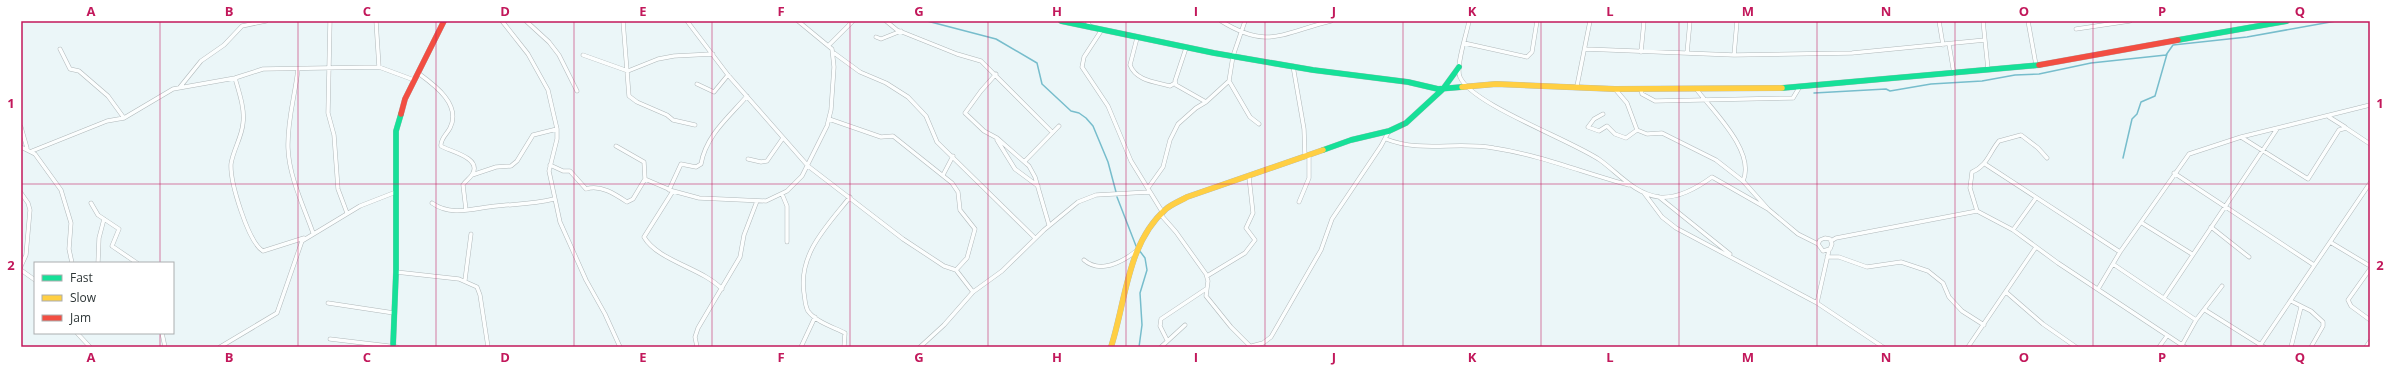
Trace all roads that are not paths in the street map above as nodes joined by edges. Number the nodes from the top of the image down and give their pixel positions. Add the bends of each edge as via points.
1 (266, 21) edge
2 (330, 21) edge
3 (376, 21) edge
4 (444, 21) edge
5 (502, 21) edge
6 (526, 21) edge
7 (623, 21) edge
8 (687, 21) edge
9 (798, 21) edge
10 (853, 21) edge
11 (886, 21) edge
12 (1061, 21) edge
13 (1087, 21) edge
14 (1221, 21) edge
15 (1245, 21) edge
16 (1331, 21) edge
17 (1469, 21) edge
18 (1537, 21) edge
19 (1590, 21) edge
20 (1644, 21) edge
21 (1690, 21) edge
22 (1737, 21) edge
23 (1939, 21) edge
24 (1983, 21) edge
25 (2028, 21) edge
26 (2130, 21) edge
27 (2287, 21) edge
28 (1091, 29) junction
29 (2076, 29) dead end
30 (901, 31) junction
31 (1101, 31) junction
32 (1241, 33) junction
33 (876, 38) dead end
34 (1137, 38) junction
35 (1985, 40) junction
36 (1464, 43) junction
37 (1949, 44) junction
38 (828, 45) junction
39 (1943, 45) junction
40 (1186, 48) junction
41 (1585, 49) junction
42 (60, 50) dead end
43 (1641, 52) junction
44 (834, 53) junction
45 (1687, 53) junction
46 (713, 54) junction
47 (583, 55) dead end
48 (1734, 55) junction
49 (1233, 56) junction
50 (2036, 64) junction
51 (1293, 66) junction
52 (329, 67) junction
53 (1459, 67) junction
54 (379, 68) junction
55 (298, 69) junction
56 (1988, 69) junction
57 (628, 71) junction
58 (418, 73) junction
59 (996, 74) junction
60 (1954, 74) junction
61 (728, 75) junction
62 (235, 78) junction
63 (414, 80) junction
64 (1229, 81) junction
65 (1175, 83) junction
66 (697, 84) dead end
67 (1465, 85) junction
68 (1577, 86) junction
69 (180, 87) junction
70 (1799, 88) junction
71 (1443, 89) junction
72 (1615, 89) junction
73 (1641, 89) junction
74 (1697, 90) junction
75 (577, 91) dead end
76 (747, 96) junction
77 (1705, 100) junction
78 (1206, 102) junction
79 (2370, 105) edge
80 (1603, 114) dead end
81 (2329, 117) junction
82 (124, 118) junction
83 (829, 119) junction
84 (1259, 124) dead end
85 (695, 125) dead end
86 (1059, 126) dead end
87 (21, 128) edge
88 (2346, 128) junction
89 (557, 129) junction
90 (2277, 129) junction
91 (1637, 130) junction
92 (1389, 131) junction
93 (1052, 132) junction
94 (2241, 137) junction
95 (783, 138) junction
96 (996, 138) junction
97 (1386, 139) junction
98 (2370, 144) edge
99 (616, 146) dead end
100 (21, 148) edge
101 (27, 148) junction
102 (32, 151) junction
103 (2261, 151) junction
104 (953, 156) junction
105 (1307, 156) junction
106 (2047, 158) dead end
107 (748, 159) dead end
108 (1025, 161) junction
109 (1985, 164) junction
110 (550, 165) junction
111 (808, 166) junction
112 (2174, 172) junction
113 (943, 175) junction
114 (471, 176) junction
115 (1249, 177) junction
116 (645, 179) junction
117 (1743, 181) junction
118 (2370, 183) edge
119 (1038, 186) junction
120 (1632, 186) junction
121 (671, 190) junction
122 (1148, 190) junction
123 (396, 192) junction
124 (21, 193) edge
125 (1644, 193) junction
126 (782, 194) junction
127 (1659, 197) junction
128 (850, 198) junction
129 (2036, 198) junction
130 (554, 199) junction
131 (757, 201) junction
132 (1299, 202) dead end
133 (91, 203) dead end
134 (432, 203) dead end
135 (2225, 204) junction
136 (1768, 209) junction
137 (466, 210) junction
138 (1977, 211) junction
139 (346, 213) junction
140 (1162, 214) junction
141 (104, 219) junction
142 (2142, 223) junction
143 (1049, 225) junction
144 (2211, 227) junction
145 (2013, 230) junction
146 (313, 233) junction
147 (471, 234) dead end
148 (306, 238) junction
149 (1035, 238) junction
150 (1831, 241) junction
151 (787, 242) dead end
152 (2330, 242) junction
153 (1818, 244) junction
154 (2036, 247) junction
155 (1828, 250) junction
156 (1136, 252) junction
157 (2120, 252) junction
158 (2192, 254) junction
159 (1827, 257) junction
160 (2249, 257) dead end
161 (1735, 259) junction
162 (1084, 260) dead end
163 (72, 262) edge
164 (98, 262) edge
165 (136, 262) edge
166 (2113, 264) junction
167 (2314, 265) junction
168 (21, 266) edge
169 (2370, 267) edge
170 (21, 270) edge
171 (956, 270) junction
172 (396, 272) junction
173 (1207, 276) junction
174 (34, 279) edge
175 (465, 280) junction
176 (2222, 286) dead end
177 (722, 289) junction
178 (1206, 289) junction
179 (2098, 289) junction
180 (973, 292) junction
181 (2006, 292) junction
182 (2164, 298) junction
183 (2290, 301) junction
184 (1817, 303) junction
185 (328, 304) dead end
186 (2301, 307) junction
187 (2205, 310) junction
188 (394, 313) junction
189 (815, 317) junction
190 (2196, 320) junction
191 (2370, 320) edge
192 (1185, 325) dead end
193 (1984, 325) junction
194 (78, 334) edge
195 (162, 334) edge
196 (2167, 336) junction
197 (330, 339) dead end
198 (1167, 340) junction
199 (2370, 341) edge
200 (1249, 346) edge
201 (2184, 346) edge
202 (2259, 346) edge
203 (90, 347) edge
204 (166, 347) edge
205 (220, 347) edge
206 (393, 347) edge
207 (397, 347) edge
208 (488, 347) edge
209 (620, 347) edge
210 (697, 347) edge
211 (801, 347) edge
212 (844, 347) edge
213 (920, 347) edge
214 (1111, 347) edge
215 (1162, 347) edge
216 (1883, 347) edge
217 (1968, 347) edge
218 (2076, 347) edge
219 (2159, 347) edge
220 (2264, 347) edge
221 (2291, 347) edge
222 (2311, 347) edge
223 (2366, 347) edge

1 - 69 street via 242,26 224,45 201,61
2 - 52 street
3 - 54 street
4 - 58 street
5 - 89 street via 541,75 548,90
6 - 75 street via 559,55
7 - 57 street
8 - 46 street
9 - 38 street
10 - 38 street
11 - 30 street
12 - 28 street
13 - 28 street
14 - 32 street
15 - 32 street
16 - 32 street via 1266,39
17 - 36 street
18 - 36 street via 1532,52 1527,57
19 - 41 street
20 - 43 street
21 - 45 street
22 - 48 street
23 - 39 street
24 - 35 street
25 - 50 street
26 - 29 street
27 - 50 street
28 - 31 street
30 - 33 street via 881,39
30 - 59 street via 981,61
31 - 34 street
31 - 122 street via 1084,57 1082,67 1108,106 1128,157
32 - 49 street
34 - 40 street
34 - 65 street via 1130,65 1133,70 1146,81 1170,86
35 - 37 street
35 - 56 street
36 - 53 street
37 - 39 street
37 - 60 street
38 - 44 street
39 - 48 street via 1852,54
40 - 49 street
40 - 65 street
41 - 43 street
41 - 68 street
42 - 82 street via 70,69 79,70 108,96
43 - 45 street
44 - 83 street
44 - 104 street via 860,72 886,83 908,97 926,116 937,142
45 - 48 street
46 - 57 street via 658,59
46 - 61 street
47 - 57 street
49 - 51 street
49 - 64 street
50 - 56 street
51 - 71 street
51 - 105 street
52 - 54 street
52 - 55 street
52 - 139 street via 328,113 334,135 338,190
53 - 67 street via 1459,76
53 - 71 street
54 - 63 street
55 - 62 street via 268,69
55 - 146 street via 290,116 288,149 291,170
56 - 60 street
57 - 85 street via 627,92 637,102 676,122
58 - 63 street
58 - 114 street via 446,99 452,120 440,144 443,148 470,160 474,170
59 - 93 street
59 - 96 street via 966,113 984,131
60 - 70 street
61 - 66 street via 714,92
61 - 76 street
62 - 69 street
62 - 148 street via 243,125 232,162 231,175 233,190 246,222 257,245 263,251
63 - 123 street via 401,108 396,131
64 - 78 street
64 - 84 street via 1250,117
65 - 78 street
67 - 68 street
67 - 71 street
67 - 120 street via 1504,111 1580,147
68 - 72 street
69 - 82 street
70 - 74 street
70 - 77 street via 1793,98
71 - 92 street via 1413,118
72 - 73 street
72 - 91 street via 1627,103
73 - 74 street
73 - 77 street via 1642,94 1655,101
74 - 77 street
76 - 95 street
76 - 121 street via 717,128 704,152 701,164 696,167 681,164
77 - 117 street via 1730,130 1741,151 1746,176
78 - 122 street via 1178,124 1170,140 1163,167
79 - 81 street
80 - 91 street via 1594,119 1588,128 1599,131 1607,126 1615,134 1626,138
81 - 88 street
81 - 90 street
82 - 102 street via 107,121
83 - 111 street
83 - 113 street via 881,137 892,136
86 - 93 street
87 - 101 street
88 - 98 street
88 - 103 street via 2337,132 2308,179
89 - 110 street
89 - 114 street via 533,135 511,166 499,166
90 - 94 street
90 - 103 street
91 - 117 street via 1647,134 1662,133 1716,160
92 - 97 street
92 - 105 street via 1351,140
93 - 108 street
94 - 103 street
94 - 112 street via 2192,152
95 - 107 street via 767,161
95 - 111 street
96 - 108 street
96 - 119 street via 1015,169
97 - 120 street via 1400,145 1478,145 1520,152
97 - 200 street via 1332,219 1321,250 1271,337 1263,343
99 - 116 street via 644,162
100 - 101 street
101 - 102 street
102 - 163 street via 62,193 71,223 69,249
103 - 135 street
104 - 113 street
104 - 149 street
105 - 115 street
105 - 132 street via 1309,178
106 - 109 street via 2018,134 1999,141
108 - 119 street via 1033,171
109 - 129 street
109 - 138 street via 1972,172 1970,183
110 - 116 street via 563,171 570,171 586,189 592,186 609,190 627,202 633,199
110 - 130 street
111 - 126 street via 796,184
111 - 128 street
112 - 135 street
112 - 142 street
113 - 171 street via 956,188 960,210 975,229 968,258
114 - 137 street via 463,185
115 - 140 street via 1181,199
115 - 173 street via 1253,213 1246,228 1255,240 1245,253
116 - 121 street
117 - 136 street
118 - 152 street
119 - 143 street
120 - 125 street
121 - 131 street via 699,198
121 - 177 street via 644,237 664,254 706,275
122 - 140 street
122 - 143 street via 1088,197
123 - 139 street via 371,200
123 - 172 street
124 - 168 street via 30,210 26,255
125 - 127 street
125 - 161 street via 1662,217 1676,228
126 - 131 street via 766,201
126 - 151 street via 787,206
127 - 136 street via 1682,194 1712,177
127 - 161 street
128 - 171 street via 903,239 944,266
128 - 189 street via 812,246 806,261 803,287 806,306
129 - 145 street
129 - 157 street
130 - 137 street via 526,205
130 - 209 street via 565,235
131 - 177 street via 744,235 740,257
133 - 141 street via 98,215
134 - 137 street via 442,209
135 - 144 street
135 - 167 street
136 - 153 street via 1798,234
138 - 145 street
138 - 150 street via 1894,225
139 - 146 street
140 - 156 street via 1144,235
140 - 173 street
141 - 164 street via 99,238
141 - 165 street via 119,229 112,246
142 - 157 street
142 - 158 street
143 - 149 street
144 - 158 street
144 - 160 street
145 - 154 street
146 - 148 street
147 - 175 street
148 - 205 street via 300,245 277,313
149 - 180 street via 1002,271
150 - 153 street via 1823,238
150 - 155 street via 1832,246
152 - 167 street
152 - 169 street
153 - 155 street via 1822,250
154 - 179 street
154 - 181 street
155 - 159 street
156 - 162 street via 1114,265 1090,264
156 - 214 street
157 - 166 street
158 - 182 street
159 - 184 street
159 - 193 street via 1844,258 1867,267 1901,262 1928,271 1942,283 1962,311
161 - 184 street
166 - 179 street
166 - 182 street
167 - 183 street
169 - 191 street via 2348,300 2351,306
170 - 174 street
171 - 180 street
172 - 175 street
172 - 188 street
173 - 178 street
175 - 208 street via 477,286
176 - 187 street
177 - 210 street via 701,320 695,337
178 - 198 street via 1161,319 1160,326
178 - 200 street via 1206,296 1214,307
179 - 196 street
180 - 213 street via 944,325
181 - 193 street
181 - 218 street via 2043,324
182 - 190 street
183 - 186 street
183 - 202 street
184 - 216 street
185 - 188 street
186 - 221 street
186 - 222 street via 2311,311 2323,322
187 - 190 street
187 - 202 street
188 - 206 street
189 - 211 street
189 - 212 street via 845,333
190 - 201 street
192 - 198 street
193 - 217 street
194 - 203 street
195 - 204 street
196 - 201 street
196 - 219 street
197 - 206 street
198 - 215 street
199 - 223 street
202 - 220 street
206 - 207 street

